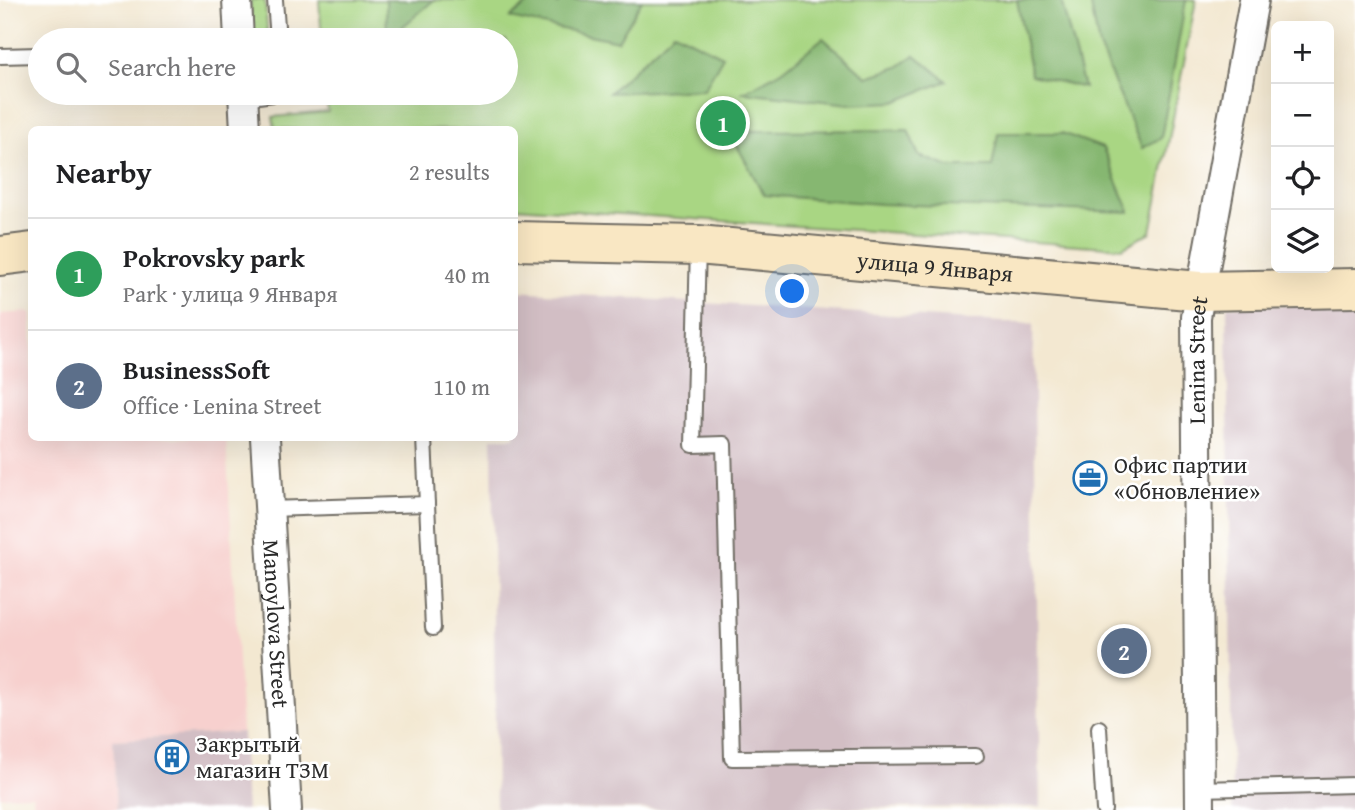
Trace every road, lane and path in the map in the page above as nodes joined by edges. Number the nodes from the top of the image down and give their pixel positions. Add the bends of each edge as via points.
1 (237, 0) edge
2 (275, 0) edge
3 (1254, 0) edge
4 (238, 28) edge
5 (277, 28) edge
6 (28, 55) edge
7 (0, 56) edge
8 (244, 105) edge
9 (245, 126) edge
10 (518, 242) edge
11 (698, 245) junction
12 (28, 253) edge
13 (0, 256) edge
14 (1355, 288) edge
15 (1199, 290) junction
16 (265, 441) edge
17 (424, 441) edge
18 (427, 504) junction
19 (269, 509) junction
20 (433, 628) dead end
21 (1099, 728) dead end
22 (976, 756) dead end
23 (1355, 785) edge
24 (1200, 799) edge
25 (287, 810) edge
26 (1104, 810) edge

1 - 4 street
2 - 5 lane
3 - 15 street, Lenina Street
6 - 7 lane
8 - 9 street
10 - 11 street, улица 9 Января
11 - 15 street, улица 9 Января
11 - 22 lane via 693,445 724,444 732,758
12 - 13 street
14 - 15 street, улица 9 Января
15 - 24 street, Lenina Street
16 - 19 street, Manoylova Street
17 - 18 lane
18 - 19 lane
18 - 20 lane
19 - 25 street, Manoylova Street
21 - 26 lane
23 - 24 lane

